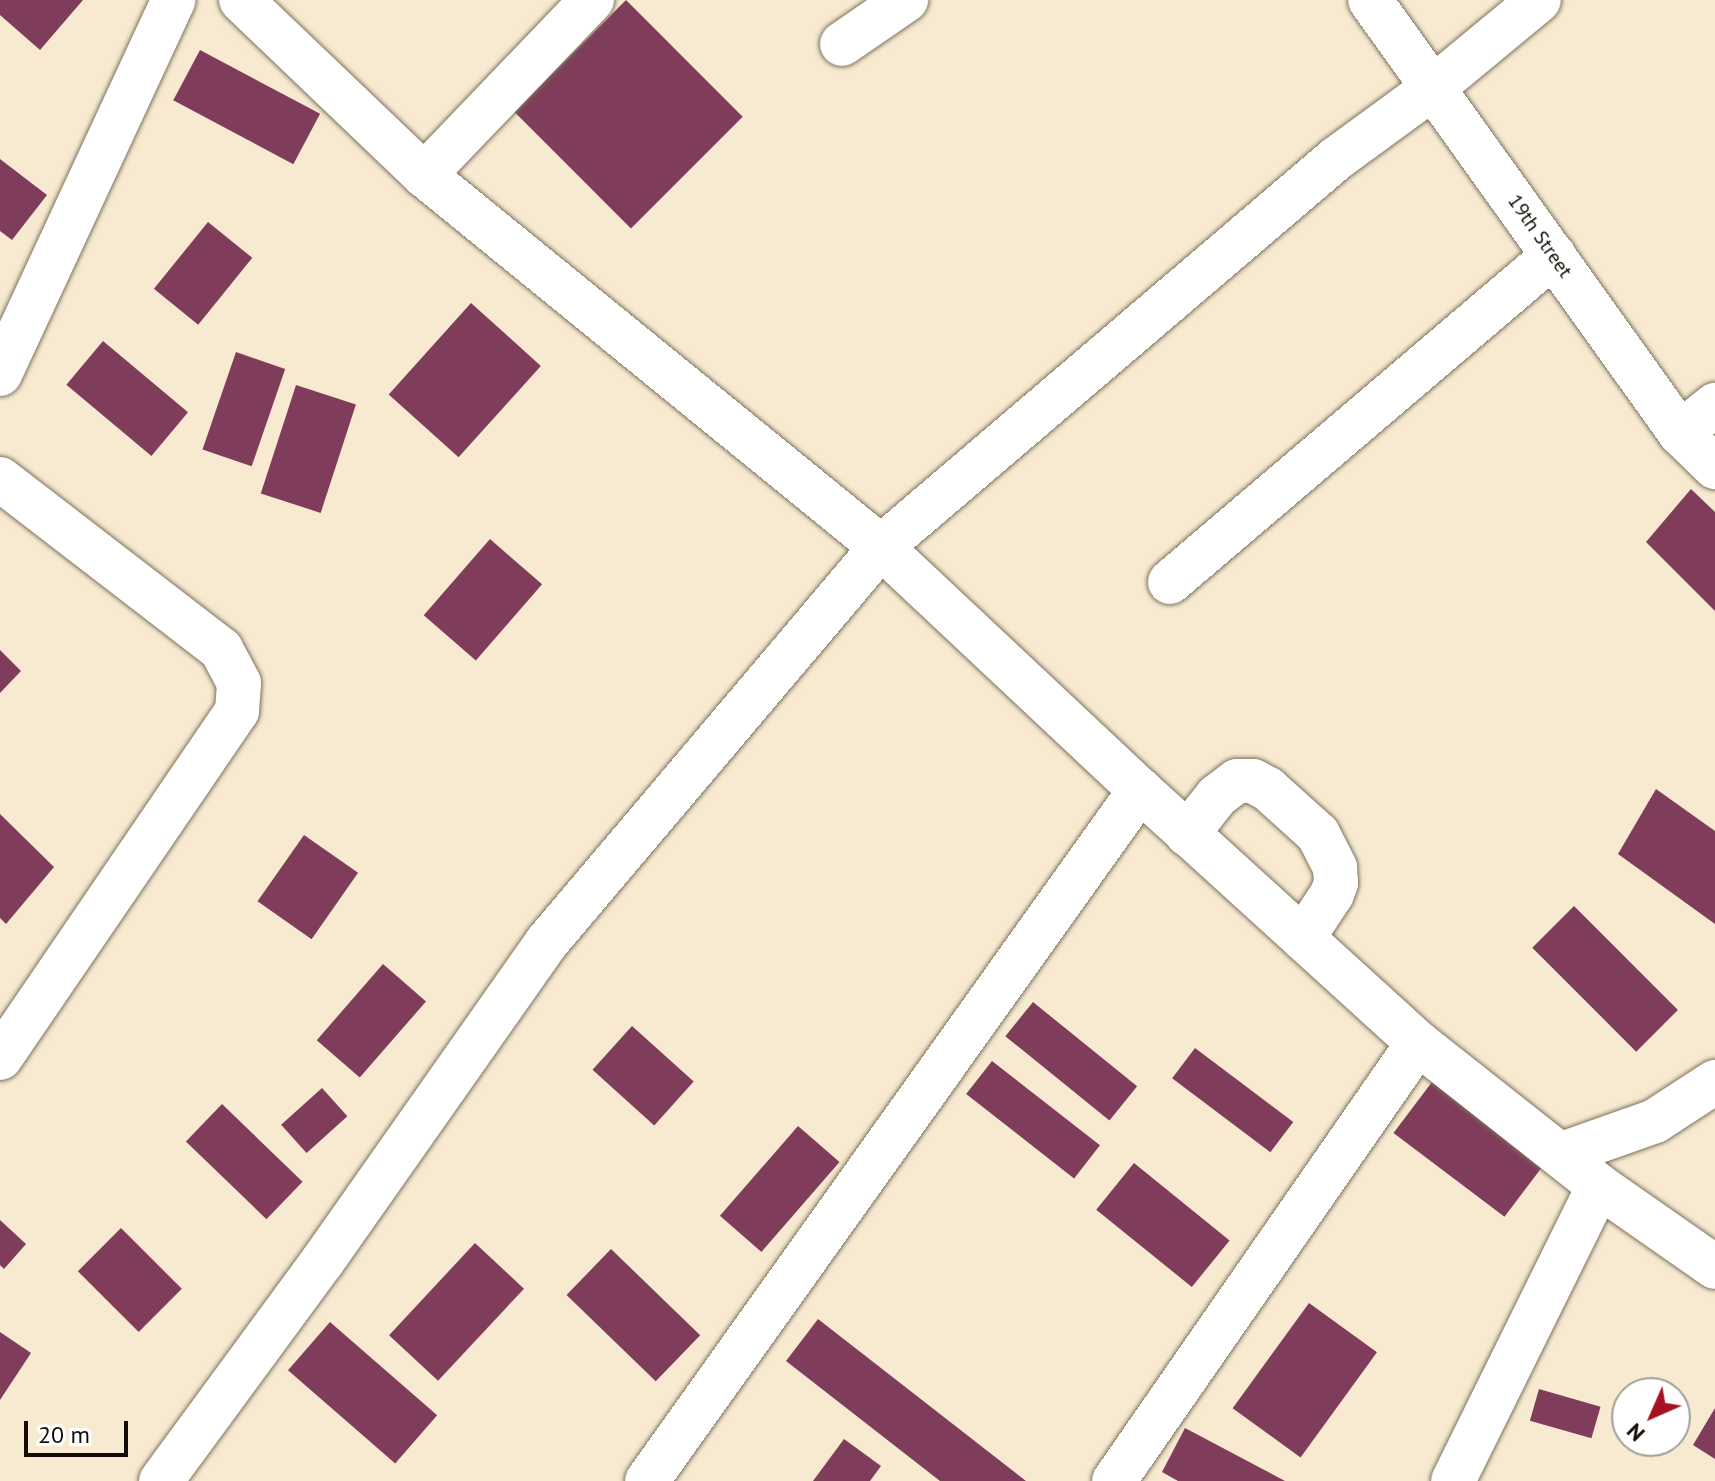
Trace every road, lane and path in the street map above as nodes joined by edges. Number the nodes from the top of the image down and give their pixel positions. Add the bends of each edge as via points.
1 (174, 0) edge
2 (241, 0) edge
3 (592, 0) edge
4 (906, 0) edge
5 (1370, 0) edge
6 (1539, 0) edge
7 (842, 44) dead end
8 (1434, 87) junction
9 (424, 175) junction
10 (1554, 255) junction
11 (0, 374) edge
12 (1715, 405) edge
13 (1680, 433) junction
14 (1715, 467) edge
15 (0, 479) edge
16 (881, 547) junction
17 (1170, 582) dead end
18 (1140, 790) junction
19 (1187, 834) junction
20 (1303, 938) junction
21 (1418, 1043) junction
22 (0, 1058) edge
23 (1715, 1082) edge
24 (1562, 1154) junction
25 (1599, 1186) junction
26 (1715, 1267) edge
27 (161, 1481) edge
28 (647, 1481) edge
29 (1114, 1481) edge
30 (1453, 1481) edge

1 - 11 street
2 - 9 street
3 - 9 street
4 - 7 street
5 - 8 street, 19th Street
6 - 8 street
8 - 10 street, 19th Street
8 - 16 street via 1337,158
9 - 16 street
10 - 13 street, 19th Street
10 - 17 street
12 - 13 street
13 - 14 street, 19th Street
15 - 22 street via 221,649 239,683 237,711
16 - 18 street
16 - 27 street via 547,942
18 - 19 street
18 - 28 street
19 - 20 street
19 - 20 street via 1217,796 1237,781 1253,781 1278,798 1318,834 1335,868 1332,894
20 - 21 street
21 - 24 street
21 - 29 street
23 - 24 street via 1655,1121
24 - 25 street
25 - 26 street
25 - 30 street

